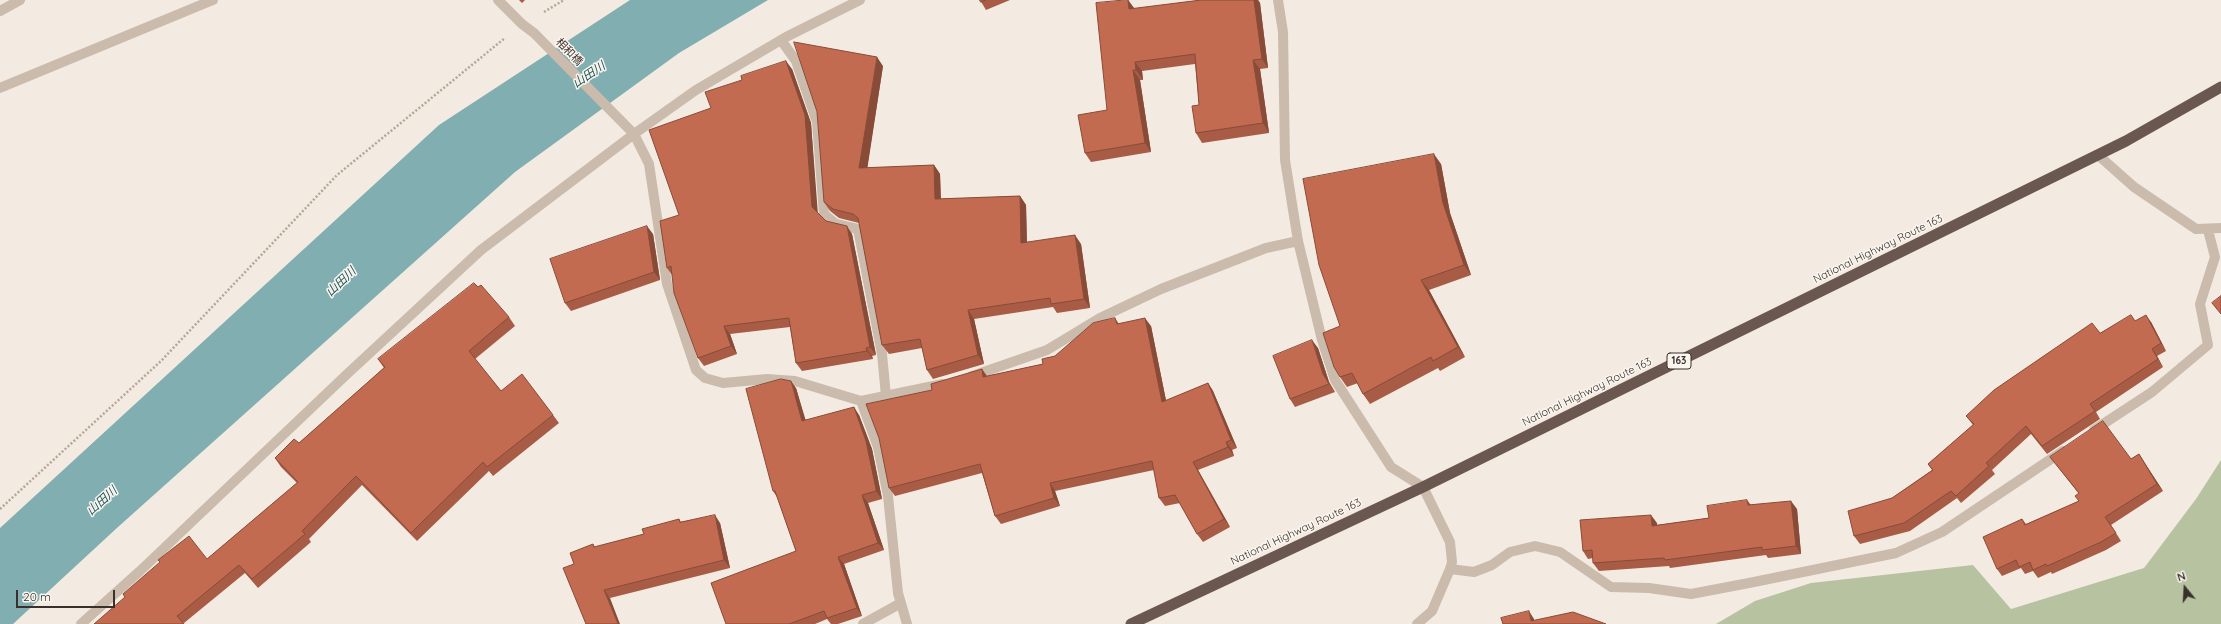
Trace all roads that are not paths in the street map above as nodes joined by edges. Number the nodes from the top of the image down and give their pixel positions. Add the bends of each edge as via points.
1 (20, 0) edge
2 (213, 0) edge
3 (498, 0) edge
4 (860, 0) edge
5 (1278, 0) edge
6 (0, 11) edge
7 (780, 40) junction
8 (2221, 87) edge
9 (0, 88) edge
10 (634, 134) junction
11 (2098, 155) junction
12 (2221, 228) edge
13 (2208, 230) junction
14 (1298, 241) junction
15 (886, 396) junction
16 (861, 401) junction
17 (2087, 435) edge
18 (2074, 444) edge
19 (1423, 487) junction
20 (1450, 569) junction
21 (901, 603) junction
22 (81, 624) edge
23 (863, 624) edge
24 (907, 624) edge
25 (1131, 624) edge
26 (1417, 624) edge

1 - 6 street
2 - 9 street
3 - 10 street, 相和橋
4 - 7 street
5 - 14 street via 1283,32 1285,160
7 - 10 street via 696,90
7 - 15 street via 796,61 817,122 824,214 836,224 858,229 882,354
8 - 11 highway, National Highway Route 163 / 163
10 - 16 street via 649,164 667,284 696,370 705,378 723,383 767,379 795,381
10 - 22 street via 481,250 140,572
11 - 13 street via 2134,187 2196,229
11 - 19 highway, National Highway Route 163 / 163
12 - 13 street
13 - 17 street via 2215,257 2200,304 2208,345 2152,392
14 - 15 street via 1266,248 1161,289 1100,318 1047,350 956,381
14 - 19 street via 1322,340 1335,380 1391,467
15 - 16 street
16 - 21 street via 878,447 888,496
18 - 20 street via 1942,532 1896,553 1757,581 1691,594 1649,588 1611,587 1560,552 1535,546 1510,552 1492,565 1474,572
19 - 20 street via 1450,542
19 - 25 highway, National Highway Route 163 / 163
20 - 26 street via 1432,611
21 - 23 street
21 - 24 street

